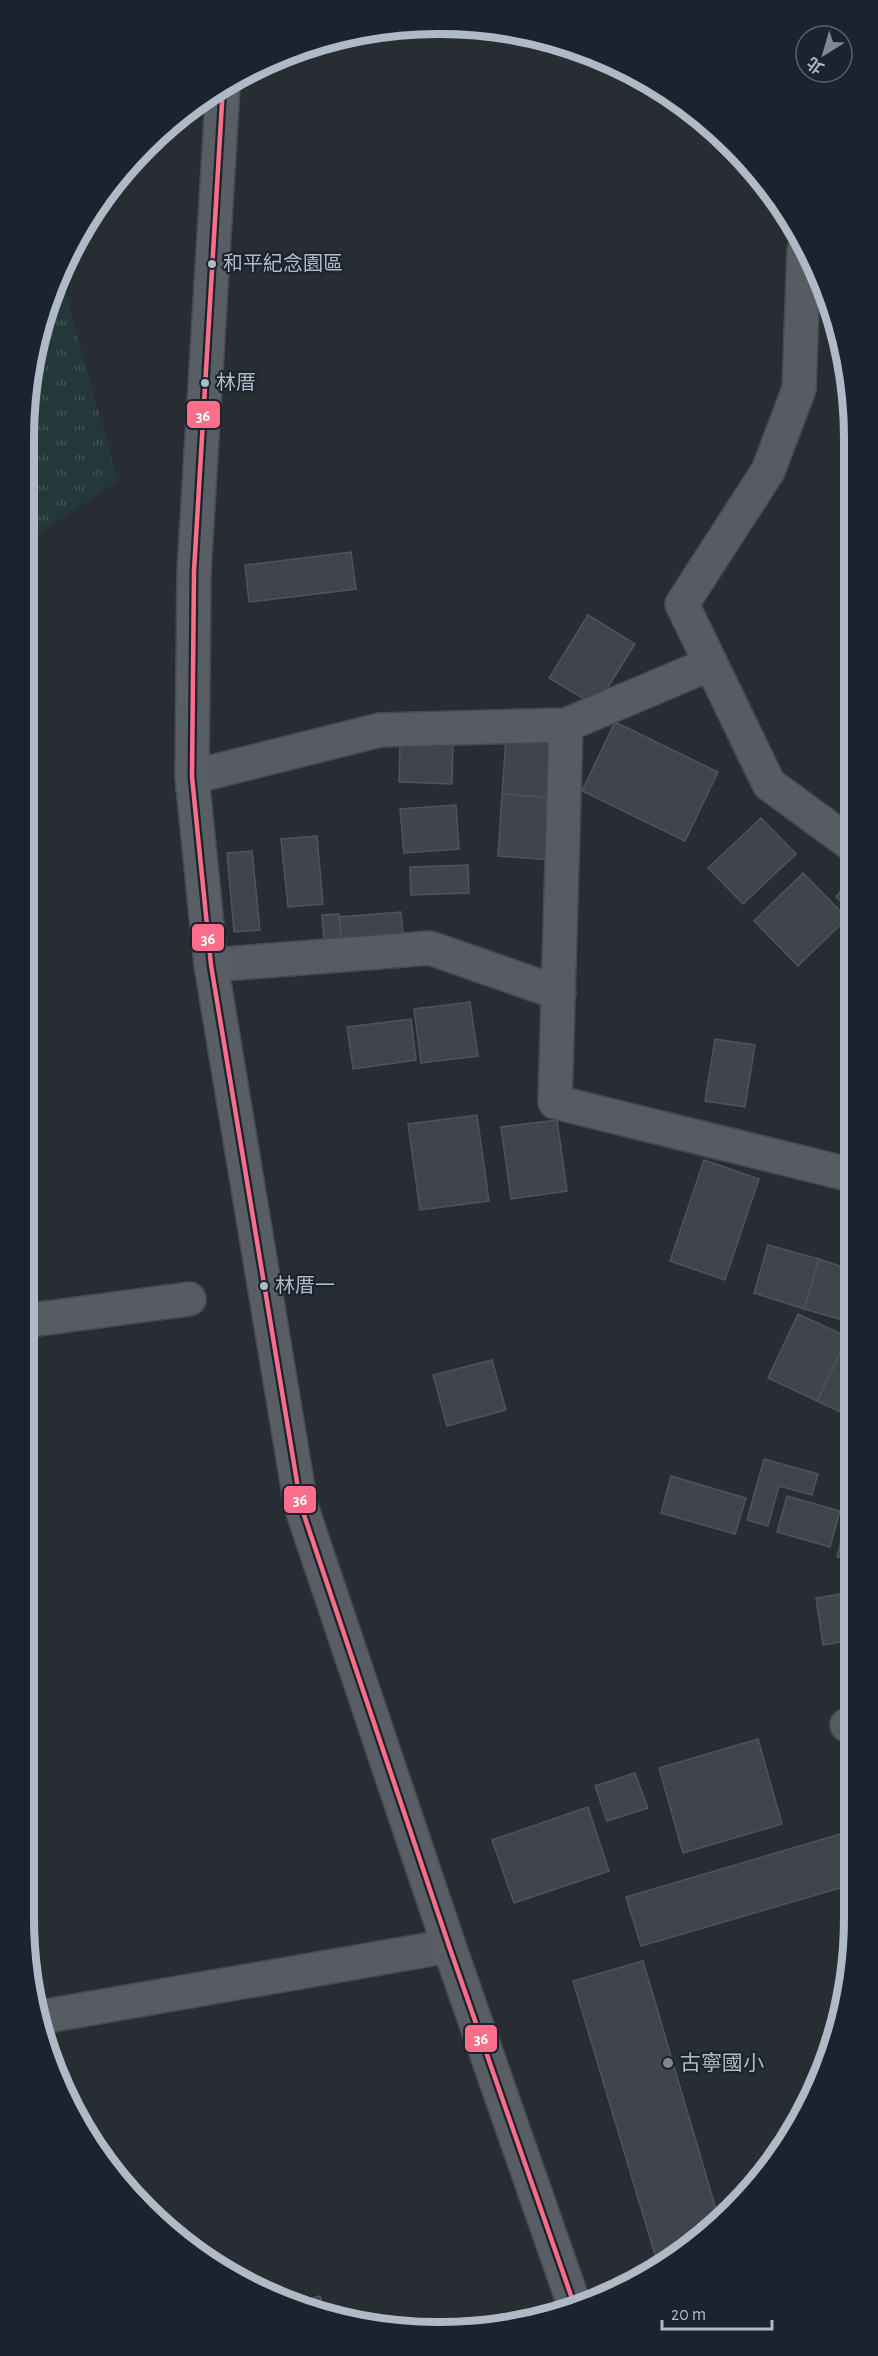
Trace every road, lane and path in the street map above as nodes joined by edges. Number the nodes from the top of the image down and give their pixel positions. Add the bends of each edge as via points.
1 (222, 98) edge
2 (804, 263) edge
3 (710, 664) junction
4 (566, 725) junction
5 (192, 777) junction
6 (844, 838) edge
7 (211, 965) junction
8 (559, 993) junction
9 (844, 1173) edge
10 (189, 1299) dead end
11 (34, 1320) edge
12 (449, 1946) junction
13 (47, 2016) edge
14 (571, 2299) edge

1 - 5 main road via 194,570
2 - 3 street via 799,389 768,471 682,604
3 - 4 street
3 - 6 street via 769,784
4 - 5 street via 380,730
4 - 8 street
5 - 7 main road
7 - 8 street via 430,948
7 - 12 main road via 301,1506
8 - 9 street via 555,1102
10 - 11 street
12 - 13 street
12 - 14 main road

